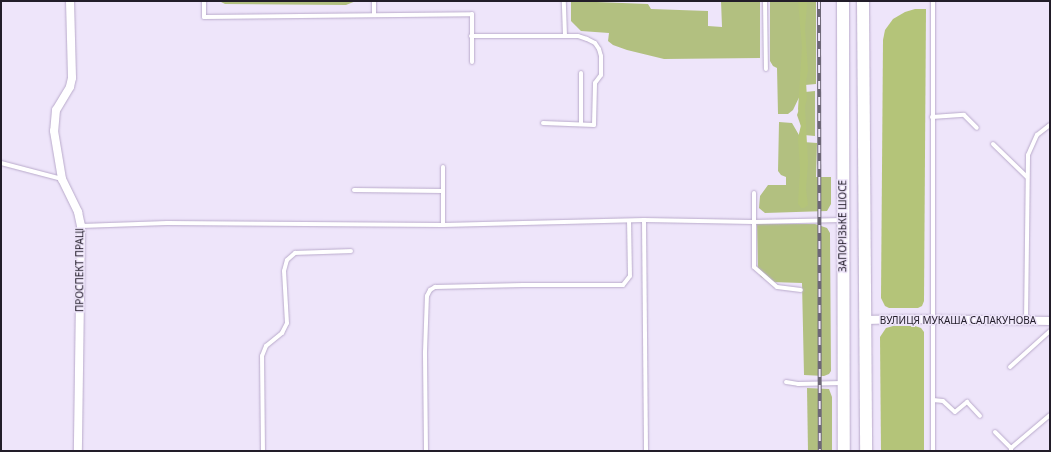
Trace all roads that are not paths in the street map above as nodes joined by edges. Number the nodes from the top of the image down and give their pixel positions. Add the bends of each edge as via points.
1 (70, 1) edge
2 (204, 1) edge
3 (374, 1) edge
4 (564, 1) edge
5 (764, 1) edge
6 (843, 1) edge
7 (863, 1) edge
8 (933, 1) edge
9 (374, 14) junction
10 (472, 36) junction
11 (565, 36) junction
12 (472, 62) dead end
13 (766, 69) dead end
14 (581, 73) dead end
15 (932, 117) junction
16 (543, 123) dead end
17 (581, 124) junction
18 (1050, 125) edge
19 (977, 128) dead end
20 (992, 144) dead end
21 (1, 163) edge
22 (443, 167) dead end
23 (1027, 177) junction
24 (62, 179) junction
25 (354, 190) dead end
26 (443, 191) junction
27 (754, 194) dead end
28 (644, 220) junction
29 (843, 220) junction
30 (629, 221) junction
31 (753, 222) junction
32 (443, 225) junction
33 (81, 226) junction
34 (351, 251) dead end
35 (801, 290) dead end
36 (932, 319) junction
37 (865, 320) junction
38 (1026, 321) junction
39 (1050, 321) edge
40 (1050, 331) edge
41 (1010, 367) dead end
42 (786, 382) dead end
43 (844, 383) junction
44 (933, 400) junction
45 (1050, 415) edge
46 (980, 416) dead end
47 (995, 432) dead end
48 (1011, 450) edge
49 (78, 451) edge
50 (263, 451) edge
51 (426, 451) edge
52 (646, 451) edge
53 (844, 451) edge
54 (866, 451) edge
55 (933, 451) edge

1 - 24 street, ПРОСПЕКТ ПРАЦІ via 72,78 54,119
2 - 9 lane via 204,17
3 - 9 lane
4 - 11 lane
5 - 13 lane
6 - 29 main road, ЗАПОРІЗЬКЕ ШОСЕ
7 - 37 main road
8 - 15 lane
9 - 10 lane via 472,14
10 - 11 lane
10 - 12 lane
11 - 17 lane via 578,36 595,43 602,56 601,75 595,82 594,125
14 - 17 lane
15 - 19 lane via 964,115
15 - 36 lane
16 - 17 lane
18 - 23 lane via 1037,135 1032,145 1028,155
20 - 23 lane
21 - 24 lane
22 - 26 lane
23 - 38 lane
24 - 33 street, ПРОСПЕКТ ПРАЦІ via 78,212
25 - 26 lane
26 - 32 lane
27 - 31 lane
28 - 30 lane
28 - 31 lane
28 - 52 lane
29 - 31 lane
29 - 43 main road, ЗАПОРІЗЬКЕ ШОСЕ
30 - 32 lane
30 - 51 lane via 630,276 623,285 435,287 430,290 427,296 425,352
31 - 35 lane via 754,267 777,287
32 - 33 lane via 167,223
33 - 49 street, ПРОСПЕКТ ПРАЦІ
34 - 50 lane via 295,253 287,260 284,271 287,323 282,333 266,346 262,356
36 - 37 street, ВУЛИЦЯ МУКАША САЛАКУНОВА
36 - 38 street, ВУЛИЦЯ МУКАША САЛАКУНОВА
36 - 44 lane
37 - 54 main road
38 - 39 street, ВУЛИЦЯ МУКАША САЛАКУНОВА
40 - 41 lane
42 - 43 lane
43 - 53 main road, ЗАПОРІЗЬКЕ ШОСЕ
44 - 46 lane via 943,401 955,412 967,402
44 - 55 lane
45 - 48 lane
47 - 48 lane

